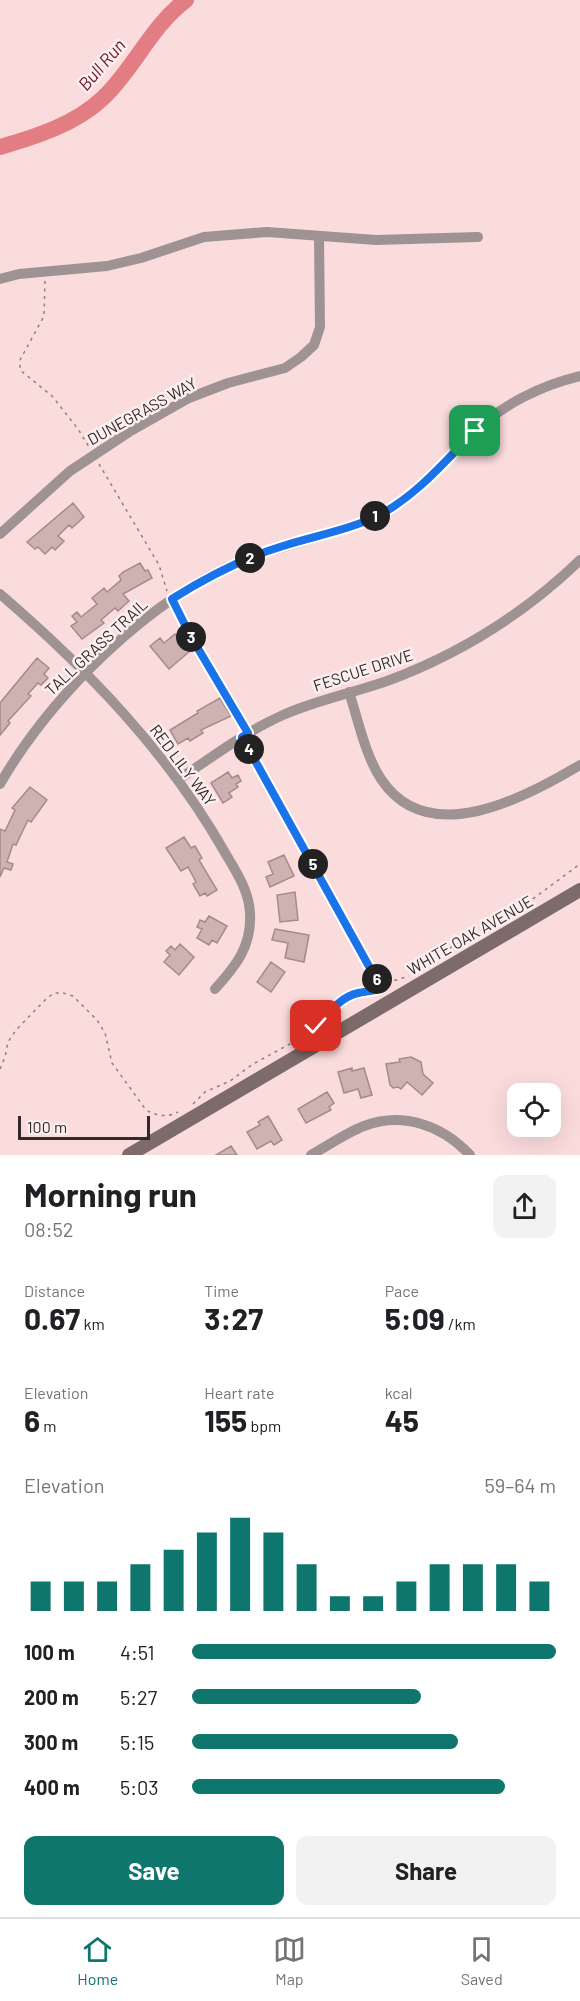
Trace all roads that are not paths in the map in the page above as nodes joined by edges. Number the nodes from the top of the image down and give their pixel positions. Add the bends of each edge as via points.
1 (319, 236) junction
2 (478, 237) dead end
3 (0, 279) edge
4 (580, 376) edge
5 (0, 534) edge
6 (580, 560) edge
7 (0, 594) edge
8 (86, 674) junction
9 (349, 692) junction
10 (580, 765) edge
11 (178, 780) junction
12 (0, 784) edge
13 (580, 890) edge
14 (215, 989) dead end
15 (129, 1155) edge
16 (312, 1155) edge
17 (470, 1155) edge

1 - 2 street via 376,240
1 - 3 street via 267,232 204,237 107,266
1 - 5 street, DUNEGRASS WAY via 320,327 314,345 285,368 189,398 94,454
4 - 8 street, TALL GRASS TRAIL via 537,391 500,411 475,431 432,477 382,513 340,531 242,561 172,599
6 - 9 street, FESCUE DRIVE via 530,603 474,640 425,666
7 - 8 street, RED LILY WAY
8 - 11 street, RED LILY WAY via 132,722
8 - 12 street, TALL GRASS TRAIL via 43,720
9 - 10 street via 381,778 400,800 426,812 454,815 498,804
9 - 11 street, FESCUE DRIVE via 297,709 245,735
11 - 14 street, RED LILY WAY via 229,859 250,907 244,952
13 - 15 street, WHITE OAK AVENUE
16 - 17 street via 362,1126 394,1120 432,1127

